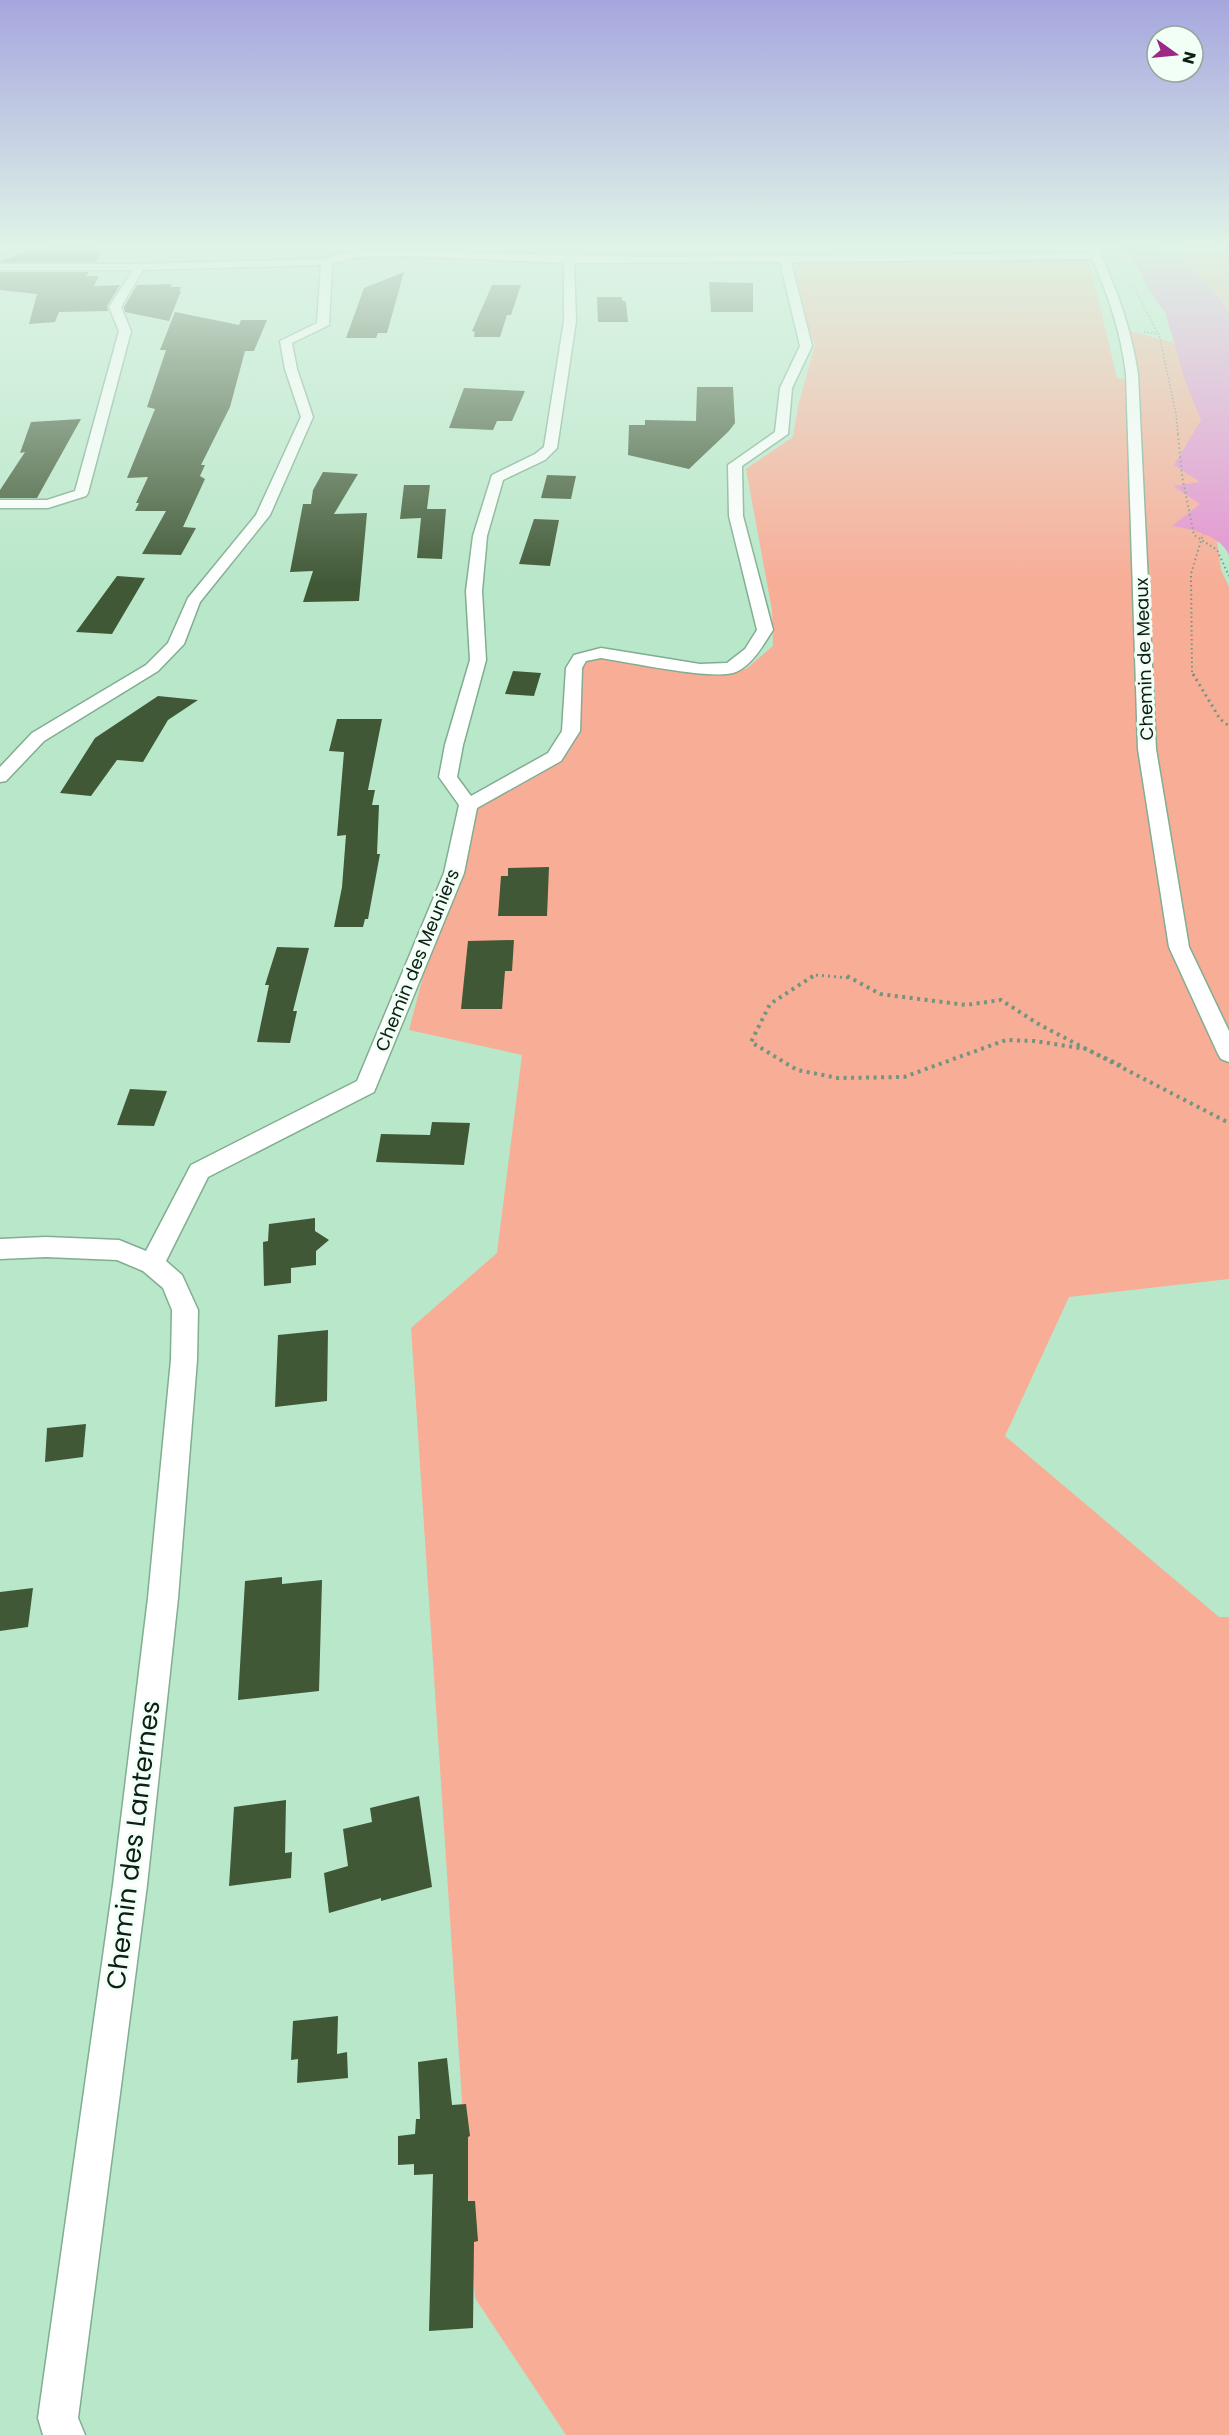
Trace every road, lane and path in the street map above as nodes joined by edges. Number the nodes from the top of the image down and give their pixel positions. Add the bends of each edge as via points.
1 (118, 358) edge
2 (289, 358) edge
3 (564, 358) edge
4 (800, 358) edge
5 (1130, 358) edge
6 (1164, 358) edge
7 (0, 504) edge
8 (1203, 534) dead end
9 (1202, 540) junction
10 (1229, 576) edge
11 (1229, 726) edge
12 (0, 777) edge
13 (468, 805) junction
14 (1229, 1054) edge
15 (1122, 1066) junction
16 (1229, 1123) edge
17 (0, 1249) edge
18 (152, 1264) junction
19 (64, 2435) edge

1 - 7 street via 81,493 48,504
2 - 12 street via 307,417 263,515 193,601 176,644 152,668 38,737
3 - 13 street via 550,448 497,478 480,536 474,591 478,660 448,777
4 - 13 street via 786,388 781,434 735,465 736,516 765,630 751,652 731,668 700,669 601,653 580,658 574,668 572,731 555,757
5 - 14 street, Chemin de Meaux via 1147,749 1179,947
6 - 9 path via 1194,535
8 - 9 path
9 - 10 path via 1217,550
9 - 11 path via 1191,574 1192,672 1220,719
13 - 18 street, Chemin des Meuniers via 454,873 366,1086 199,1171
15 - 15 path via 1040,1025 1001,1000 966,1005 880,994 847,976 815,975 770,1004 751,1042 796,1070 838,1078 904,1077 1006,1040 1086,1049
15 - 16 path
17 - 18 street via 118,1250
18 - 19 street, Chemin des Lanternes via 173,1282 185,1310 184,1360 163,1598 130,1885 58,2418

